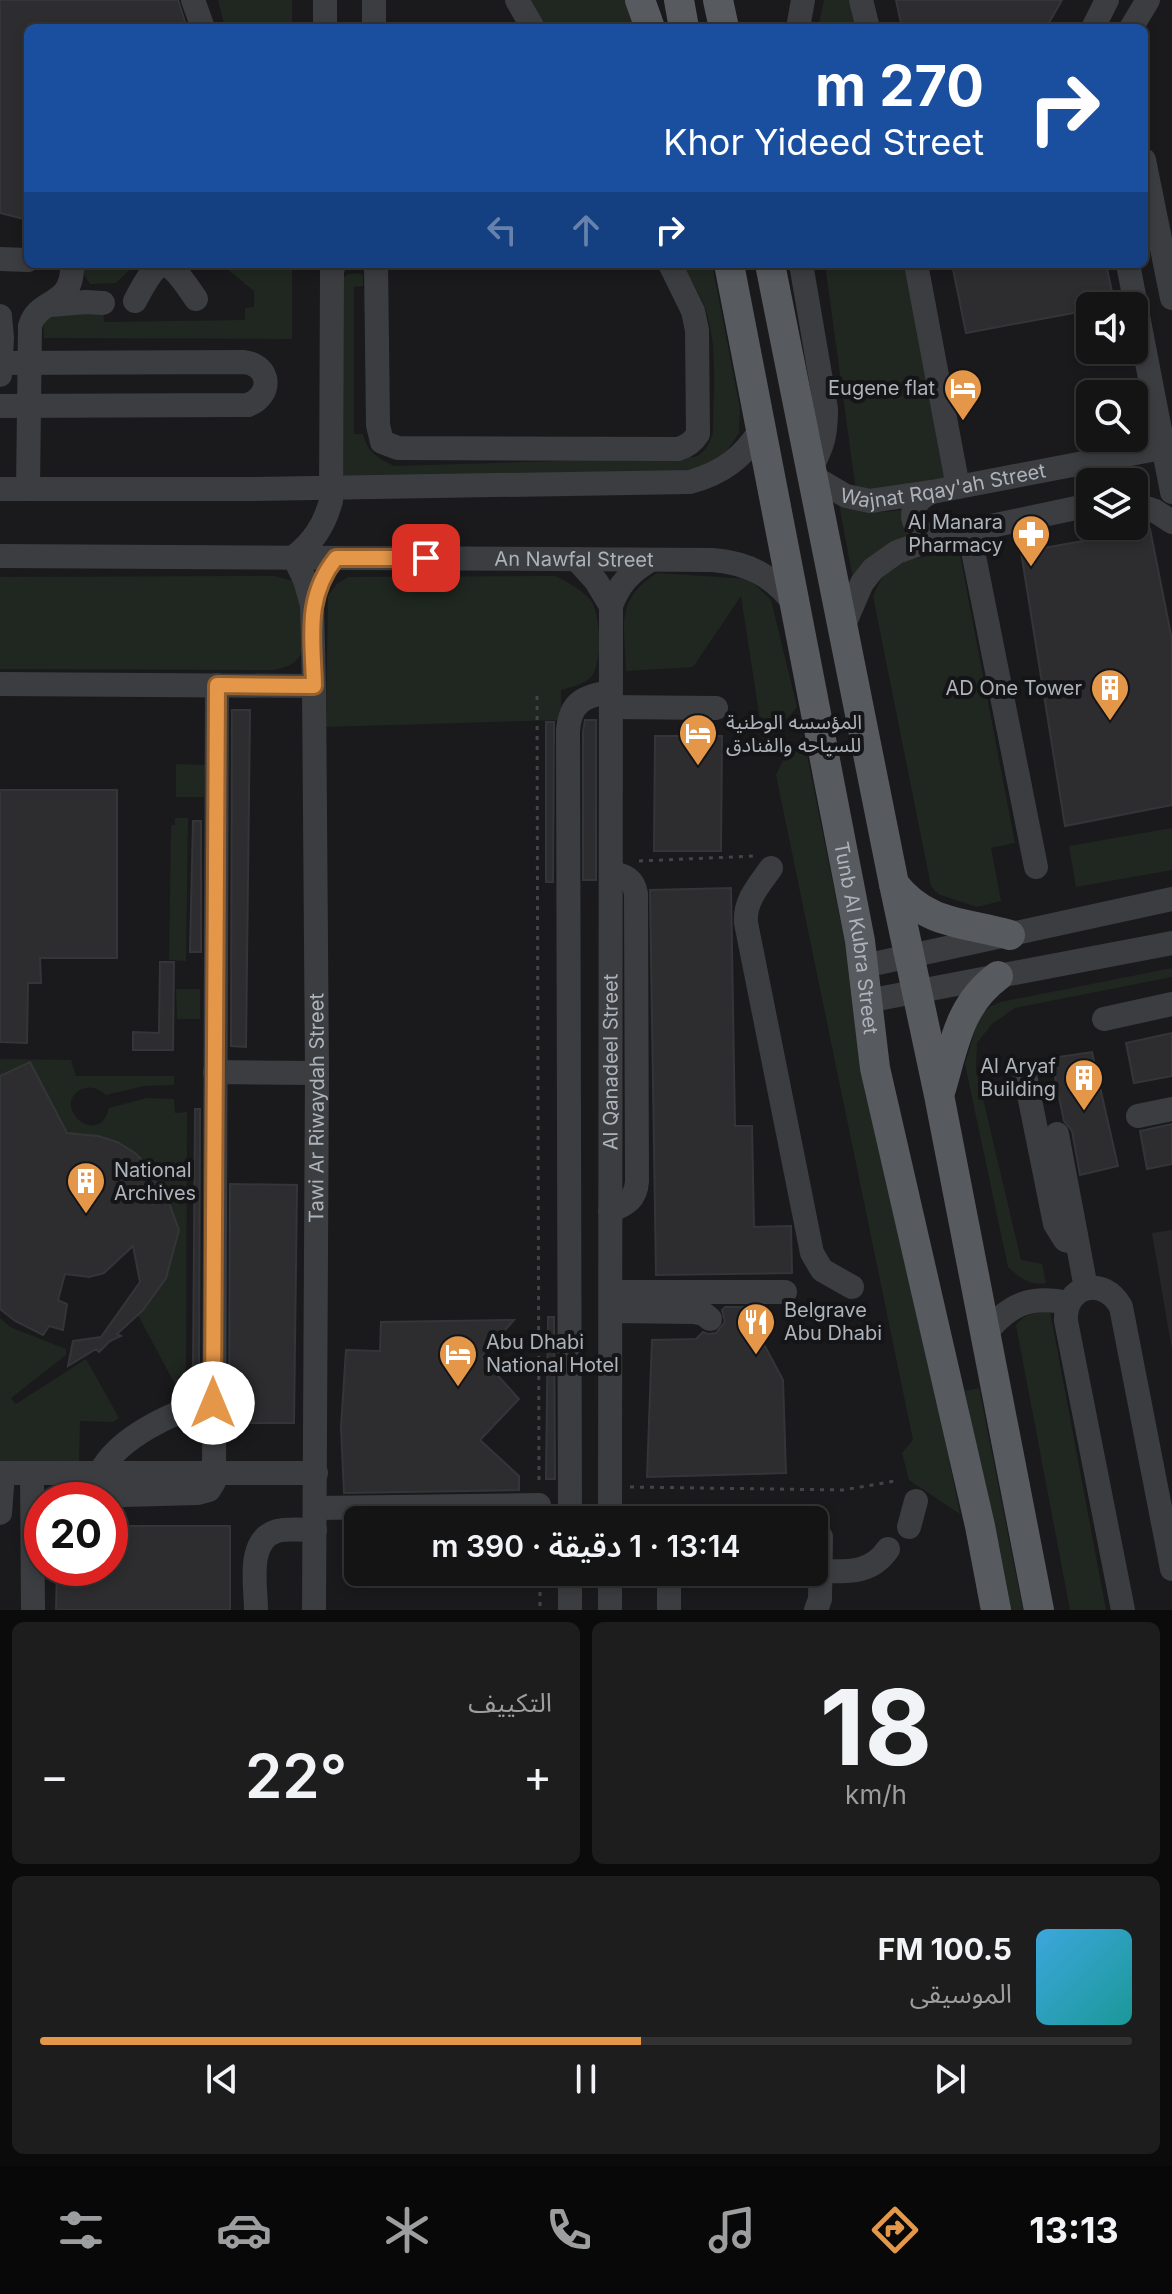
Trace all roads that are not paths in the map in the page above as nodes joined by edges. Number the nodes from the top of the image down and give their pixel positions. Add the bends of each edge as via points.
1 (193, 0) edge
2 (325, 0) edge
3 (374, 0) edge
4 (517, 0) edge
5 (640, 0) edge
6 (679, 0) edge
7 (718, 0) edge
8 (803, 0) edge
9 (861, 0) edge
10 (1107, 0) edge
11 (1148, 0) edge
12 (202, 24) edge
13 (325, 24) edge
14 (374, 24) edge
15 (531, 24) edge
16 (649, 24) edge
17 (683, 24) edge
18 (723, 24) edge
19 (799, 24) edge
20 (867, 24) edge
21 (1095, 24) edge
22 (1133, 24) edge
23 (1148, 180) edge
24 (0, 259) edge
25 (24, 260) edge
26 (159, 268) edge
27 (172, 268) edge
28 (319, 268) edge
29 (333, 268) edge
30 (376, 268) edge
31 (672, 268) edge
32 (771, 268) edge
33 (802, 268) edge
34 (917, 268) edge
35 (1129, 268) edge
36 (72, 271) edge
37 (729, 271) edge
38 (1172, 298) edge
39 (196, 299) dead end
40 (135, 301) dead end
41 (50, 305) junction
42 (0, 316) edge
43 (31, 362) junction
44 (0, 363) edge
45 (325, 368) junction
46 (0, 375) edge
47 (0, 406) edge
48 (30, 406) junction
49 (761, 429) junction
50 (1168, 446) edge
51 (812, 472) junction
52 (958, 487) junction
53 (325, 488) junction
54 (0, 489) edge
55 (28, 489) junction
56 (1172, 489) edge
57 (932, 492) junction
58 (1148, 493) edge
59 (1076, 508) edge
60 (1148, 509) edge
61 (1172, 522) edge
62 (969, 531) junction
63 (939, 537) junction
64 (0, 556) edge
65 (294, 557) junction
66 (336, 558) junction
67 (576, 559) junction
68 (651, 560) junction
69 (312, 605) junction
70 (795, 605) junction
71 (611, 606) junction
72 (843, 627) junction
73 (0, 684) edge
74 (217, 685) junction
75 (314, 686) junction
76 (611, 699) junction
77 (716, 708) dead end
78 (769, 862) road end
79 (1036, 867) dead end
80 (611, 868) junction
81 (894, 884) junction
82 (1171, 899) edge
83 (1010, 935) junction
84 (1172, 943) edge
85 (909, 957) junction
86 (864, 966) junction
87 (998, 976) junction
88 (917, 991) junction
89 (867, 1001) junction
90 (1172, 1004) edge
91 (1104, 1019) dead end
92 (1024, 1070) dead end
93 (215, 1072) junction
94 (317, 1073) junction
95 (939, 1095) junction
96 (1172, 1109) edge
97 (1138, 1116) dead end
98 (1057, 1134) dead end
99 (571, 1136) junction
100 (611, 1137) junction
101 (610, 1211) junction
102 (1077, 1243) junction
103 (852, 1287) dead end
104 (785, 1292) dead end
105 (1077, 1296) junction
106 (611, 1302) junction
107 (710, 1319) dead end
108 (986, 1333) junction
109 (213, 1403) junction
110 (32, 1473) junction
111 (70, 1473) junction
112 (100, 1473) junction
113 (214, 1473) junction
114 (316, 1473) junction
115 (1, 1477) edge
116 (916, 1501) dead end
117 (539, 1505) road end
118 (570, 1506) edge
119 (610, 1506) edge
120 (0, 1513) edge
121 (315, 1519) junction
122 (909, 1527) dead end
123 (888, 1549) dead end
124 (1172, 1569) edge
125 (828, 1571) edge
126 (570, 1586) edge
127 (610, 1586) edge
128 (669, 1586) edge
129 (819, 1586) edge
130 (33, 1610) edge
131 (256, 1610) edge
132 (314, 1610) edge
133 (570, 1610) edge
134 (610, 1610) edge
135 (669, 1610) edge
136 (816, 1610) edge
137 (996, 1610) edge
138 (1039, 1610) edge
139 (1123, 1610) edge

1 - 12 street
2 - 13 street
3 - 14 street
4 - 15 street
5 - 16 main road
6 - 17 main road
7 - 18 main road
8 - 19 street
9 - 20 street
10 - 21 street
11 - 22 street
23 - 38 street
24 - 25 street
26 - 40 street via 151,272
27 - 39 street
28 - 45 street
29 - 45 street
30 - 31 street via 382,442 398,448 678,449 694,441 699,426 697,330
32 - 51 main road
33 - 51 street via 826,409 823,446
34 - 52 street
35 - 50 street
36 - 41 street via 68,289
36 - 41 street via 85,292 103,303
37 - 49 main road, Tunb Al Kubra Street
41 - 43 street via 32,318
42 - 44 street
43 - 44 street
43 - 48 street
43 - 48 street via 244,362 262,372 266,385 260,398 248,405
44 - 46 street
45 - 53 street
47 - 48 street
48 - 55 street
49 - 53 street via 732,464 690,482
49 - 70 main road, Tunb Al Kubra Street
50 - 52 street, Wajnat Rqay'ah Street
50 - 56 street
51 - 57 street, Wajnat Rqay'ah Street via 834,491 857,500
51 - 72 main road
52 - 57 street, Wajnat Rqay'ah Street
53 - 55 street
53 - 65 street via 331,501 322,527
54 - 55 street
56 - 58 street
57 - 63 street via 915,505 913,519 920,531
59 - 62 street
60 - 61 street
62 - 63 street
62 - 79 street
63 - 72 street via 897,552 873,569
64 - 65 street, An Nawfal Street
65 - 66 street, An Nawfal Street
65 - 69 street, Tawi Ar Riwaydah Street
66 - 67 street, An Nawfal Street
66 - 69 street, Tawi Ar Riwaydah Street
67 - 68 street, An Nawfal Street
67 - 71 street
68 - 70 street, An Nawfal Street via 740,564 766,575
68 - 71 street via 630,574
69 - 75 street, Tawi Ar Riwaydah Street
70 - 86 main road, Tunb Al Kubra Street
71 - 76 street, Al Qanadeel Street
72 - 81 main road
73 - 74 street
74 - 75 street
74 - 93 street
75 - 94 street, Tawi Ar Riwaydah Street
76 - 77 street
76 - 80 street, Al Qanadeel Street
76 - 99 street via 582,699 569,720
78 - 103 street via 746,907 746,923 812,1253 822,1270
80 - 100 street, Al Qanadeel Street
80 - 101 street via 633,883 636,894 637,1181 628,1203
81 - 83 main road via 931,915
81 - 85 main road
82 - 83 street
83 - 85 street
84 - 87 street
85 - 86 street
85 - 88 main road
86 - 89 main road, Tunb Al Kubra Street
87 - 88 street
87 - 95 main road via 960,1023
88 - 89 street
88 - 95 main road
89 - 137 main road, Tunb Al Kubra Street via 875,1068
90 - 91 street
92 - 102 street via 1055,1224 1065,1240
93 - 94 street
93 - 109 street
94 - 114 street, Tawi Ar Riwaydah Street
95 - 108 main road
96 - 97 street
98 - 102 street
99 - 100 street
99 - 118 street
100 - 101 street, Al Qanadeel Street
101 - 106 street, Al Qanadeel Street
102 - 105 street
104 - 106 street
105 - 108 street via 1013,1307
105 - 124 street via 1105,1290 1121,1307
105 - 139 street via 1065,1312 1066,1321
106 - 107 street via 694,1312
106 - 119 street, Al Qanadeel Street
108 - 138 main road
109 - 112 street via 179,1412 122,1445
109 - 113 street
110 - 111 street
110 - 115 street
110 - 130 street
111 - 112 street
111 - 113 street via 73,1489 86,1496 204,1493 212,1486
112 - 113 street
113 - 114 street
114 - 121 street, Tawi Ar Riwaydah Street
115 - 120 street
116 - 122 street
117 - 121 street
121 - 131 street via 261,1541 256,1553
121 - 132 street, Tawi Ar Riwaydah Street
123 - 125 street via 861,1570
126 - 133 street
127 - 134 street
128 - 135 street
129 - 136 street

